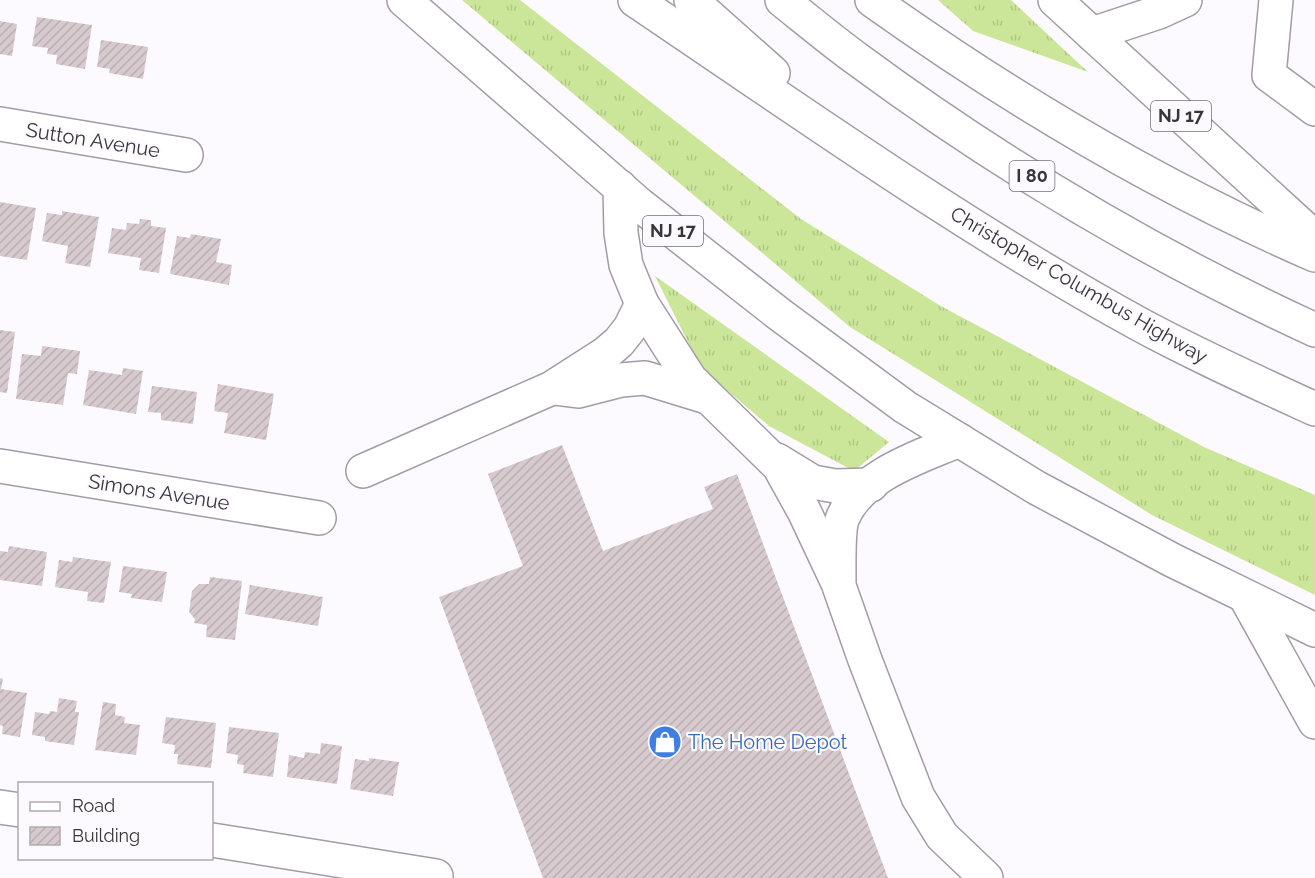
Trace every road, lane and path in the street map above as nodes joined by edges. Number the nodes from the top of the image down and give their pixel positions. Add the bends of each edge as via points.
1 (404, 0) edge
2 (635, 0) edge
3 (691, 0) edge
4 (782, 0) edge
5 (872, 0) edge
6 (1055, 0) edge
7 (1185, 0) edge
8 (1276, 0) edge
9 (1092, 34) junction
10 (1315, 109) edge
11 (0, 124) edge
12 (186, 155) dead end
13 (881, 167) junction
14 (620, 187) junction
15 (1315, 238) edge
16 (1315, 255) edge
17 (642, 304) junction
18 (1308, 326) edge
19 (552, 388) junction
20 (711, 399) junction
21 (1315, 409) edge
22 (959, 440) junction
23 (768, 455) junction
24 (0, 466) edge
25 (363, 471) dead end
26 (871, 485) junction
27 (319, 518) dead end
28 (838, 583) junction
29 (1245, 596) junction
30 (1315, 630) edge
31 (1315, 722) edge
32 (0, 807) edge
33 (18, 810) edge
34 (213, 840) edge
35 (436, 876) dead end
36 (986, 878) edge

1 - 14 main road, NJ 17
2 - 13 main road, Christopher Columbus Highway
3 - 13 main road, Christopher Columbus Highway
4 - 18 main road, I 80 via 857,59 1026,173 1207,277
5 - 16 main road via 1013,96 1092,143 1268,235
6 - 9 main road, NJ 17
7 - 9 main road
8 - 10 main road via 1269,75
9 - 15 main road, NJ 17
11 - 12 main road, Sutton Avenue
13 - 21 main road, Christopher Columbus Highway via 1141,325
14 - 17 main road via 626,265
14 - 22 main road, NJ 17 via 779,314 905,407
17 - 19 main road via 619,342
17 - 20 main road via 690,379
19 - 20 main road via 578,391 645,378
19 - 25 main road
20 - 23 main road
22 - 26 main road via 886,472
22 - 29 main road, NJ 17 via 1037,488
23 - 26 main road via 813,482
23 - 28 main road via 779,466 804,511
24 - 27 main road, Simons Avenue
26 - 28 main road via 842,519
28 - 36 main road via 918,797 942,836
29 - 30 main road, NJ 17
29 - 31 main road
32 - 33 main road
34 - 35 main road

